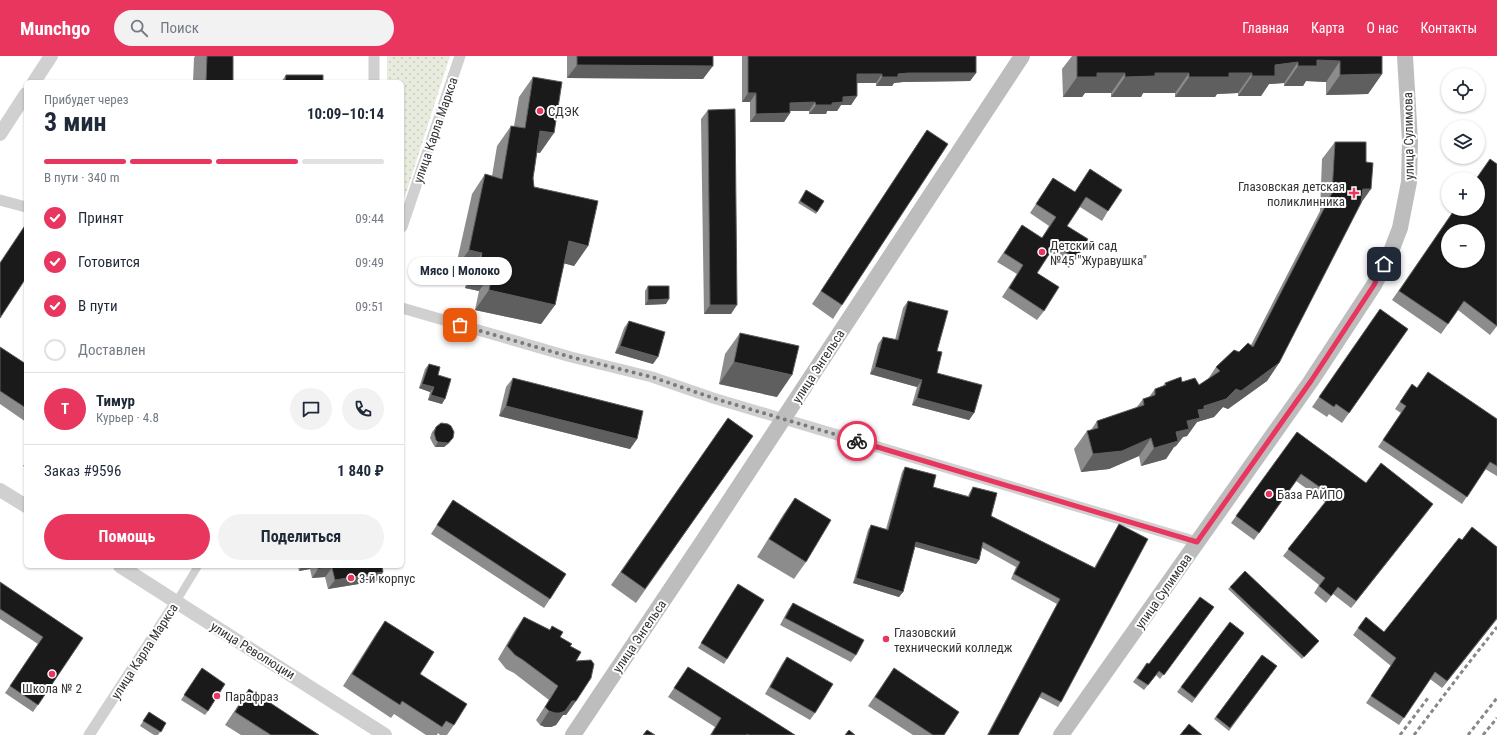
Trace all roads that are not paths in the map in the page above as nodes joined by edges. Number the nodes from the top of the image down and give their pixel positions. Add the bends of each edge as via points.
1 (51, 56) edge
2 (374, 56) edge
3 (460, 56) edge
4 (1022, 56) edge
5 (1405, 56) edge
6 (35, 80) edge
7 (374, 80) edge
8 (24, 97) edge
9 (0, 134) edge
10 (0, 200) edge
11 (24, 206) edge
12 (404, 221) edge
13 (404, 309) edge
14 (784, 419) junction
15 (0, 490) edge
16 (24, 505) edge
17 (1197, 542) junction
18 (123, 568) edge
19 (197, 568) edge
20 (176, 602) junction
21 (90, 735) edge
22 (385, 735) edge
23 (573, 735) edge
24 (1061, 735) edge

1 - 6 street
2 - 7 street
3 - 12 street, улица Карла Маркса
4 - 14 main road, улица Энгельса
5 - 17 main road, улица Сулимова via 1409,107 1409,182 1400,228 1390,254 1374,285 1333,349
8 - 9 street
10 - 11 street
13 - 14 street via 571,357 652,377
14 - 17 street
14 - 23 main road, улица Энгельса
15 - 16 street
17 - 24 main road, улица Сулимова
18 - 20 street, улица Революции
19 - 20 street, улица Карла Маркса
20 - 21 street, улица Карла Маркса
20 - 22 street, улица Революции

